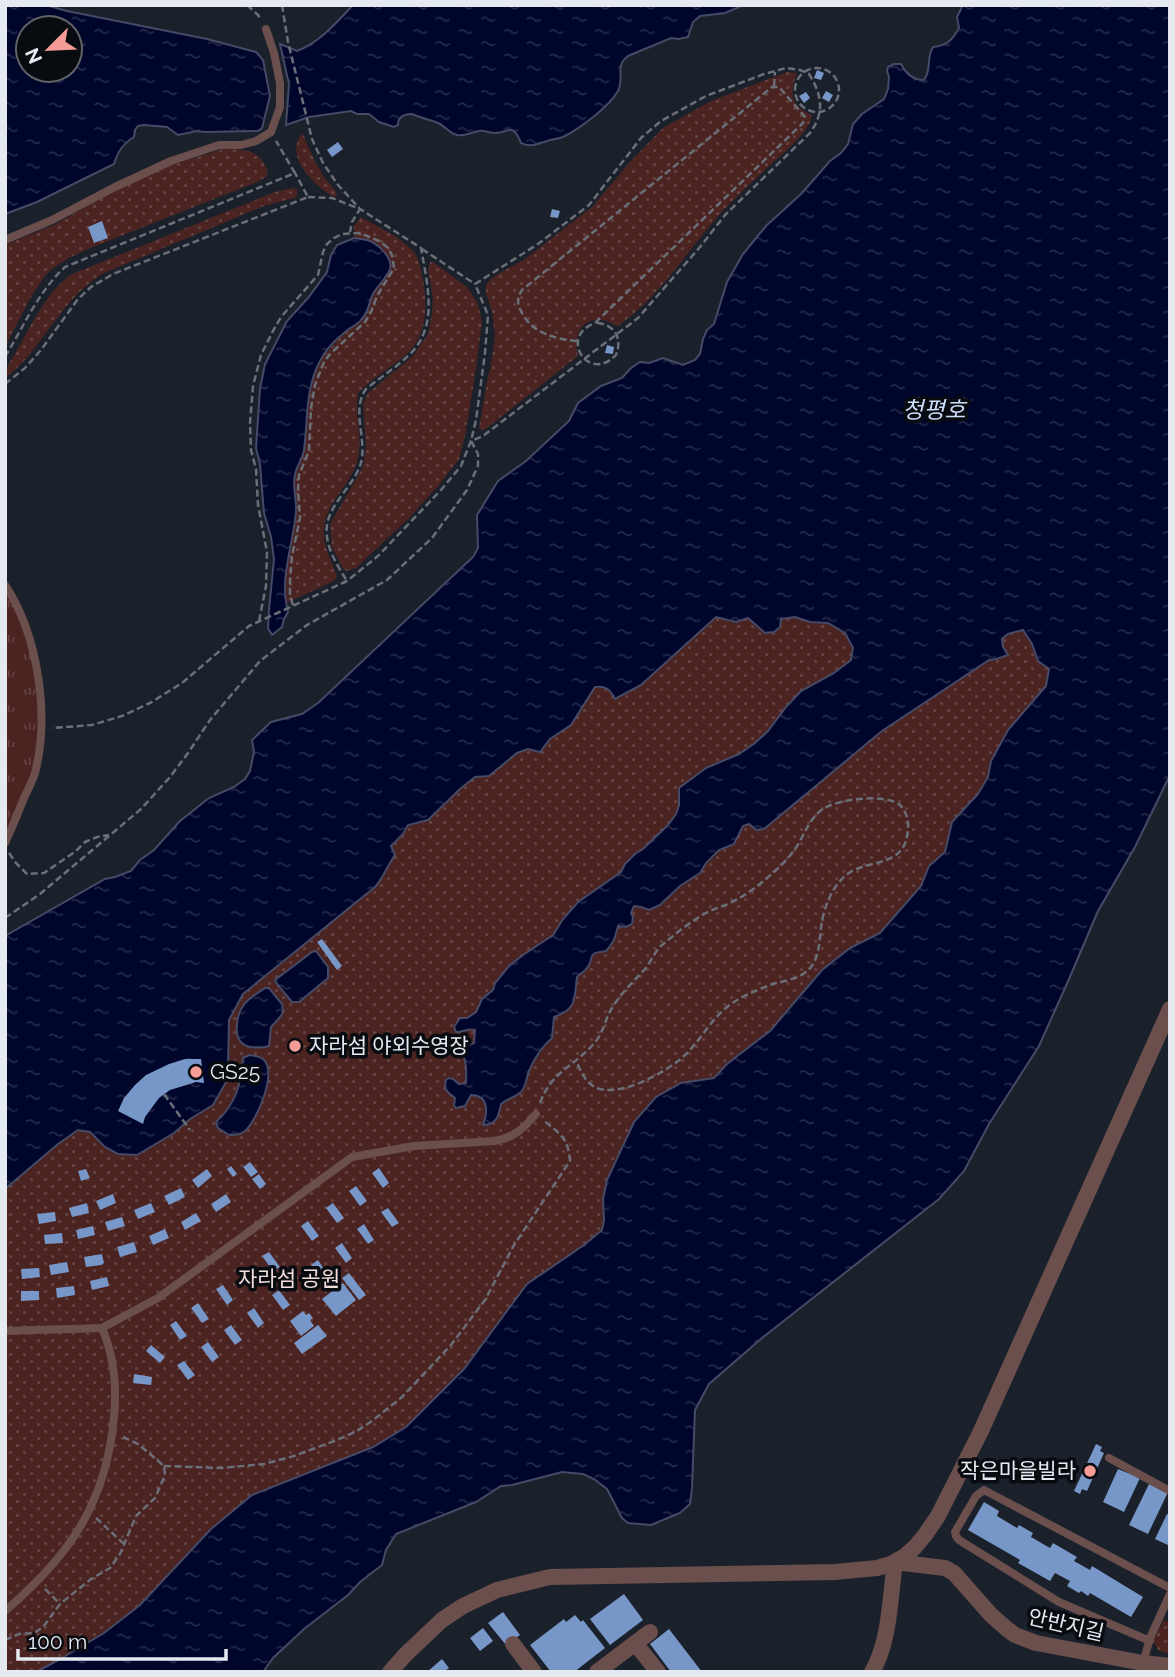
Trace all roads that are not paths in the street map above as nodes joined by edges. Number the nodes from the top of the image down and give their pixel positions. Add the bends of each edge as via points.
1 (266, 29) road end
2 (5, 240) edge
3 (5, 585) edge
4 (5, 846) edge
5 (1170, 1009) edge
6 (536, 1114) road end
7 (102, 1328) junction
8 (5, 1331) edge
9 (1109, 1458) dead end
10 (1170, 1491) edge
11 (895, 1562) junction
12 (1170, 1588) edge
13 (1170, 1594) edge
14 (5, 1611) edge
15 (650, 1632) dead end
16 (1150, 1641) junction
17 (635, 1643) junction
18 (513, 1644) dead end
19 (1170, 1666) edge
20 (1142, 1667) edge
21 (390, 1672) edge
22 (534, 1672) edge
23 (597, 1672) edge
24 (658, 1672) edge
25 (872, 1672) edge

1 - 2 lane via 280,83 280,107 271,132 256,141 219,145 171,161
3 - 4 lane via 30,639 40,683 41,729 35,774
5 - 11 street via 981,1431 938,1516 915,1547
6 - 7 lane via 523,1130 495,1142 414,1146 352,1157 158,1298
7 - 8 lane
7 - 14 lane via 110,1345 115,1407 100,1488 90,1512 54,1565
9 - 10 lane
11 - 20 street, 안반지길 via 954,1573 1015,1635
11 - 21 street via 877,1568 808,1573 550,1577 497,1590 463,1606 442,1620
11 - 25 street via 885,1636
12 - 16 lane via 984,1490 955,1532 959,1540 1059,1602
13 - 16 lane
15 - 17 street
16 - 20 lane
17 - 23 street
17 - 24 street
18 - 22 street
19 - 20 street, 안반지길

